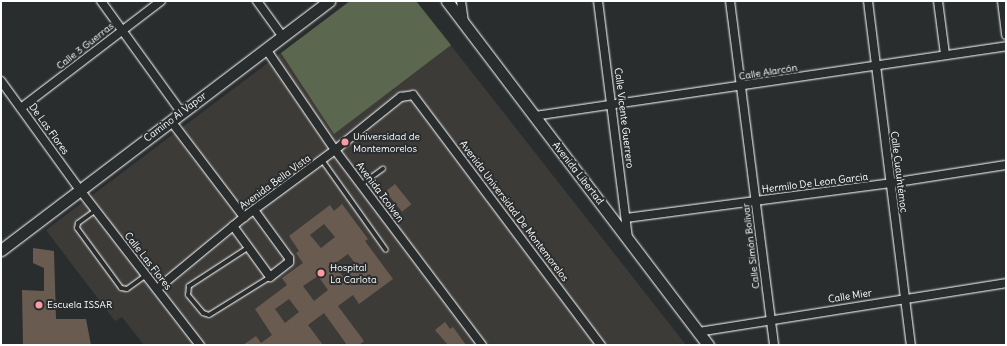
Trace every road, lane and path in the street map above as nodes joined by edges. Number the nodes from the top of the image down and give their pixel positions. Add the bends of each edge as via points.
1 (101, 1) edge
2 (161, 1) edge
3 (257, 1) edge
4 (329, 1) edge
5 (447, 1) edge
6 (461, 1) edge
7 (598, 1) edge
8 (730, 1) edge
9 (868, 1) edge
10 (938, 1) edge
11 (1002, 1) edge
12 (464, 23) junction
13 (122, 30) junction
14 (1006, 35) edge
15 (283, 37) junction
16 (1006, 46) edge
17 (266, 49) junction
18 (945, 54) junction
19 (875, 65) junction
20 (1, 81) edge
21 (740, 86) junction
22 (407, 95) joint
23 (612, 104) junction
24 (21, 108) junction
25 (181, 112) junction
26 (534, 116) junction
27 (171, 121) junction
28 (335, 150) junction
29 (322, 160) junction
30 (1006, 165) edge
31 (383, 169) dead end
32 (891, 183) junction
33 (362, 184) junction
34 (80, 190) junction
35 (756, 201) junction
36 (96, 210) junction
37 (254, 210) junction
38 (244, 217) junction
39 (626, 218) junction
40 (233, 226) junction
41 (628, 237) junction
42 (249, 247) junction
43 (1, 250) edge
44 (386, 250) dead end
45 (145, 276) junction
46 (270, 277) junction
47 (1006, 282) edge
48 (157, 289) junction
49 (905, 297) junction
50 (770, 320) junction
51 (698, 332) junction
52 (200, 345) edge
53 (482, 345) edge
54 (601, 345) edge
55 (708, 345) edge
56 (774, 345) edge
57 (911, 345) edge

1 - 13 street
2 - 13 street, Calle 3 Guerras
3 - 15 street
4 - 15 street, Camino Al Vapor
5 - 12 street, Avenida Libertad
6 - 12 street
7 - 23 street, Calle Vicente Guerrero
8 - 21 street, Calle Simón Bolívar
9 - 19 street, Calle Cuauhtémoc
10 - 18 street
11 - 14 street
12 - 26 street, Avenida Libertad
13 - 24 street, Calle 3 Guerras
13 - 25 street
15 - 17 street, Camino Al Vapor
16 - 18 street, Calle Alarcón
17 - 25 street, Camino Al Vapor
17 - 28 street, Avenida Icolven
18 - 19 street, Calle Alarcón
19 - 21 street, Calle Alarcón
19 - 32 street, Calle Cuauhtémoc
20 - 24 street, De Las Flores
21 - 23 street, Calle Alarcón
21 - 35 street, Calle Simón Bolívar
22 - 28 street, Avenida Bella Vista
22 - 54 street, Avenida Universidad De Montemorelos via 417,98
23 - 26 street, Calle Alarcón
23 - 39 street, Calle Vicente Guerrero
24 - 34 street, De Las Flores
25 - 27 street, Camino Al Vapor
26 - 41 street, Avenida Libertad
27 - 34 street, Camino Al Vapor
27 - 38 street
28 - 29 street, Avenida Bella Vista
28 - 33 street, Avenida Icolven
29 - 37 street, Avenida Bella Vista
29 - 44 lane
30 - 32 street, Hermilo De Leon Garcia
31 - 33 lane
32 - 35 street, Hermilo De Leon Garcia
32 - 49 street, Calle Cuauhtémoc
33 - 53 street, Avenida Icolven
34 - 36 street, Calle Las Flores
34 - 43 street, Camino Al Vapor
35 - 39 street, Hermilo De Leon Garcia
35 - 50 street, Calle Simón Bolívar
36 - 45 street, Calle Las Flores
36 - 45 lane via 78,223 77,228 121,288 127,289
37 - 38 street, Avenida Bella Vista
37 - 46 street via 289,258 289,262
38 - 40 street, Avenida Bella Vista
39 - 41 street, Calle Vicente Guerrero
40 - 42 street
40 - 48 street, Avenida Bella Vista
41 - 51 street, Avenida Libertad
42 - 46 street
42 - 46 lane via 189,286 188,295 203,313 209,315
45 - 48 street, Calle Las Flores
47 - 49 street, Calle Mier
48 - 52 street, Calle Las Flores
49 - 50 street, Calle Mier
49 - 57 street, Calle Cuauhtémoc
50 - 51 street, Calle Mier
50 - 56 street, Calle Simón Bolívar
51 - 55 street, Avenida Libertad

